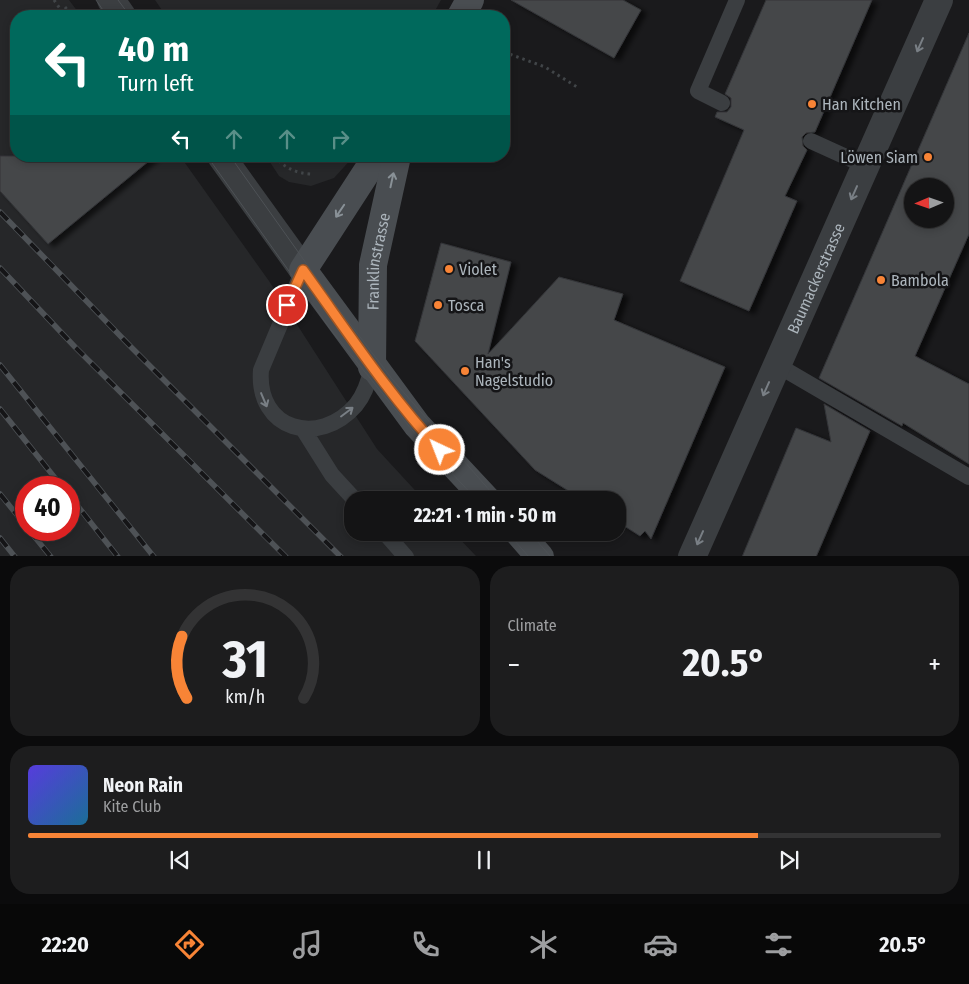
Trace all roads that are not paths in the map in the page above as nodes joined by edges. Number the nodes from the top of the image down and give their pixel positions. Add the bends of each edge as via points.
1 (737, 0) edge
2 (939, 0) edge
3 (722, 102) dead end
4 (811, 141) dead end
5 (225, 162) edge
6 (373, 162) edge
7 (396, 162) edge
8 (866, 166) junction
9 (303, 270) junction
10 (777, 364) junction
11 (372, 367) junction
12 (303, 429) junction
13 (969, 478) edge
14 (347, 491) edge
15 (479, 491) edge
16 (392, 541) edge
17 (526, 541) edge
18 (406, 556) edge
19 (540, 556) edge
20 (692, 556) edge

1 - 3 lane via 698,91
2 -> 8 street, Baumackerstrasse
4 - 8 lane
5 - 9 street
6 -> 9 street
11 -> 7 street, Franklinstrasse via 373,265
8 -> 10 street, Baumackerstrasse
9 - 11 street
9 -> 12 lane via 266,353 259,387 273,416 287,425
10 - 13 lane
10 -> 20 street, Baumackerstrasse
12 -> 11 lane via 332,424 355,406 366,389
11 - 15 street via 417,425
12 - 14 lane via 332,475
16 - 18 lane
17 - 19 street

